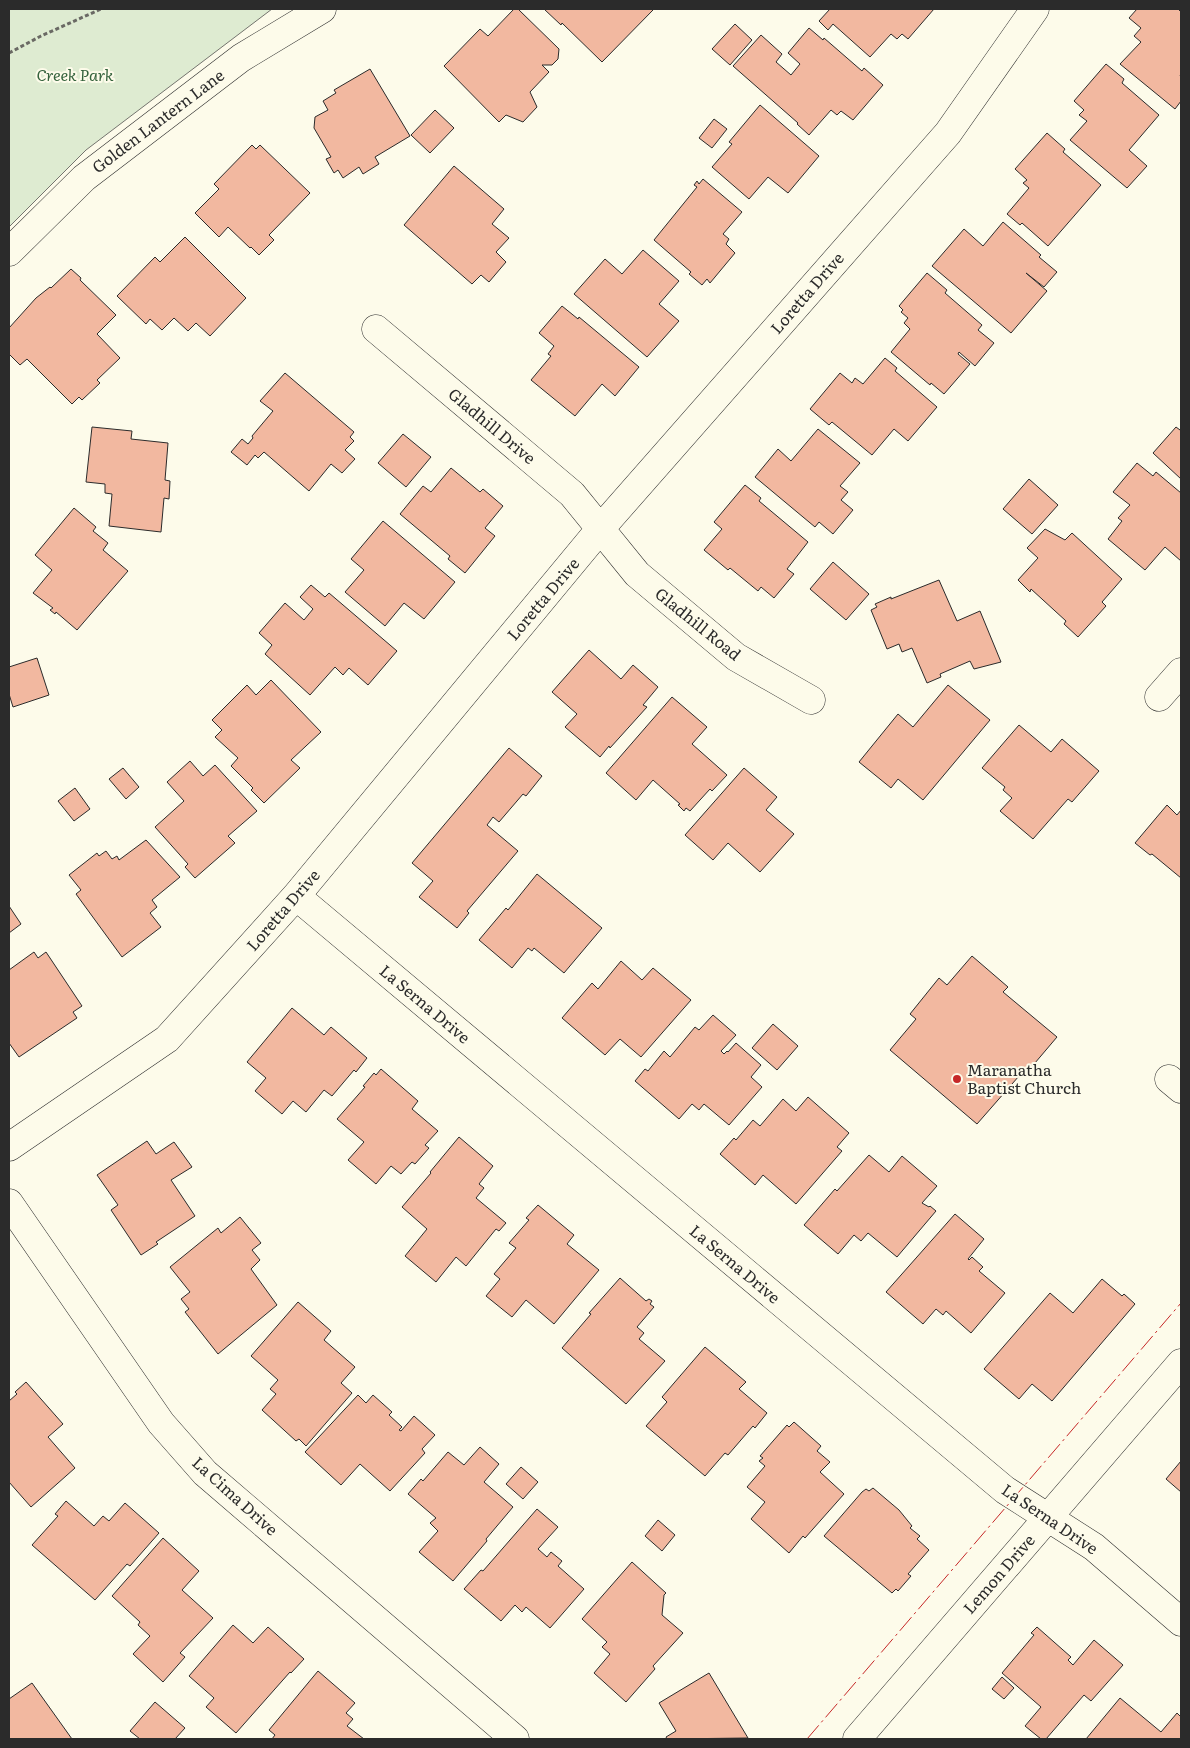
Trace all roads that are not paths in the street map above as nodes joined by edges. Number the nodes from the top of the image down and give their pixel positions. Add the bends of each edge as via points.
1 (322, 9) edge
2 (1035, 9) edge
3 (9, 252) edge
4 (376, 329) dead end
5 (601, 528) junction
6 (1181, 672) edge
7 (1159, 697) dead end
8 (811, 700) dead end
9 (296, 896) junction
10 (9, 1147) edge
11 (9, 1203) edge
12 (1181, 1362) edge
13 (1048, 1518) junction
14 (1181, 1622) edge
15 (515, 1739) edge
16 (857, 1739) edge

1 - 3 street, Golden Lantern Lane via 241,58 84,178
2 - 5 street, Loretta Drive via 948,133
4 - 5 street, Gladhill Drive via 572,494
5 - 8 street, Gladhill Road via 637,574 736,657
5 - 9 street, Loretta Drive
6 - 7 street
9 - 10 street, Loretta Drive via 167,1039
9 - 13 street, La Serna Drive via 997,1484
11 - 15 street, La Cima Drive via 161,1423 205,1473
12 - 13 street, Lemon Drive
13 - 14 street, La Serna Drive via 1094,1547
13 - 16 street, Lemon Drive

